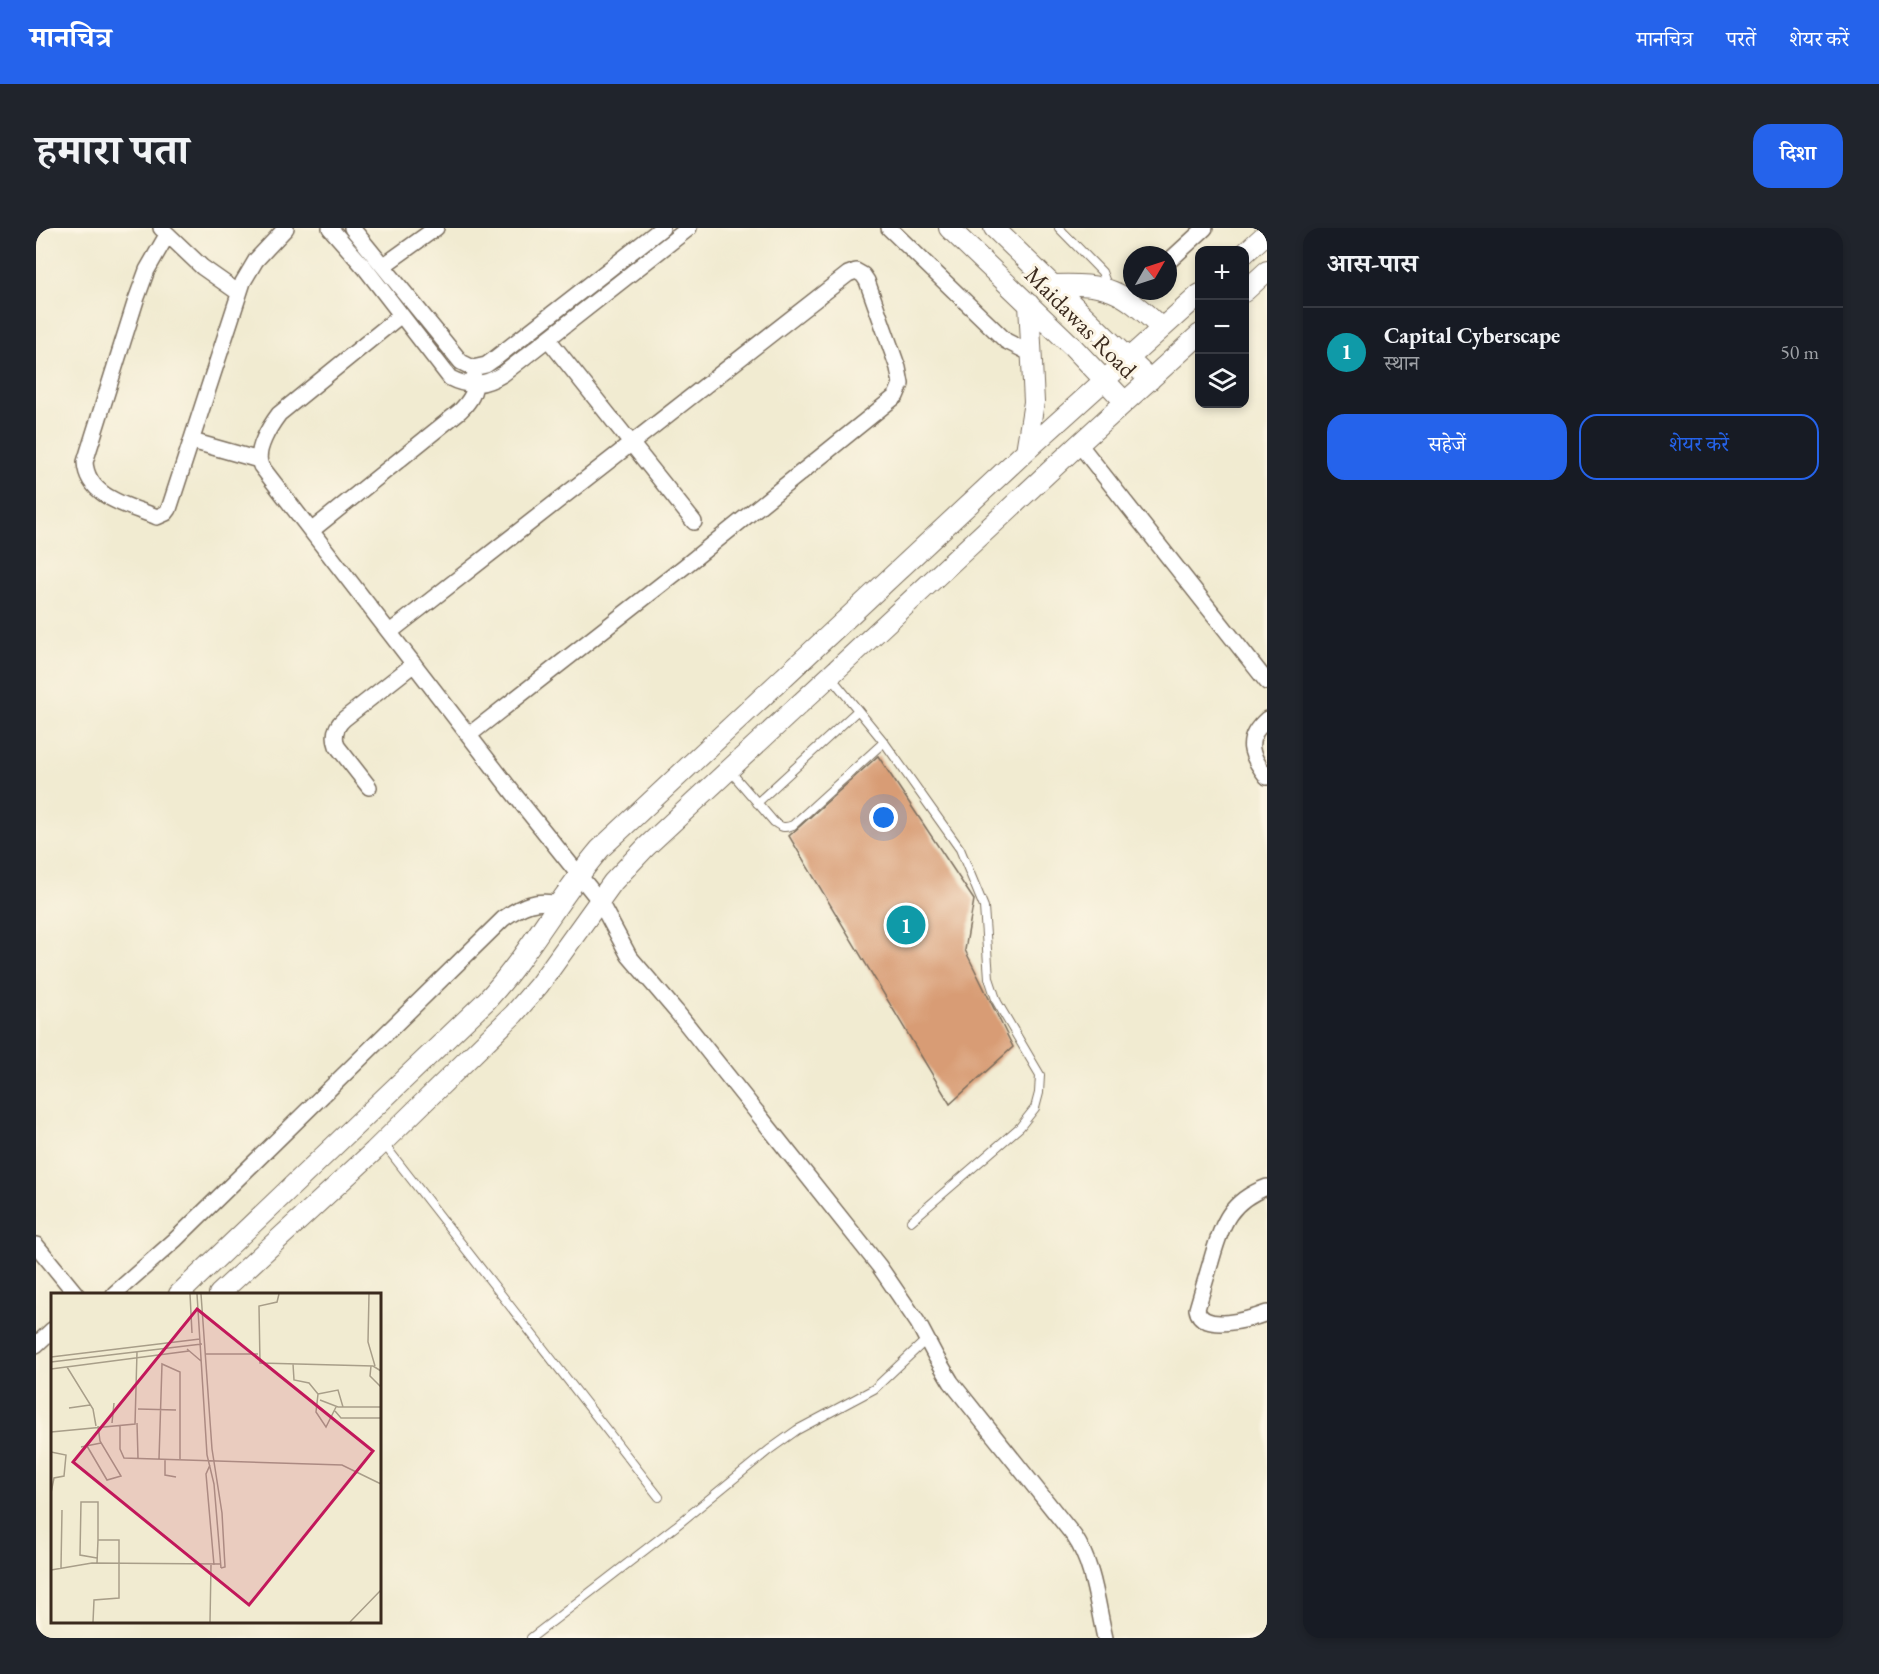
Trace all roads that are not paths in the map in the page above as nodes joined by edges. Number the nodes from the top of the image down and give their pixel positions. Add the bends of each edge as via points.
1 (286, 228) edge
2 (330, 228) edge
3 (352, 228) edge
4 (436, 228) edge
5 (662, 228) edge
6 (689, 228) edge
7 (889, 228) edge
8 (949, 228) edge
9 (994, 228) edge
10 (1059, 228) edge
11 (1205, 228) edge
12 (164, 232) edge
13 (1267, 233) edge
14 (1249, 250) edge
15 (1177, 254) edge
16 (383, 266) junction
17 (1267, 271) edge
18 (1053, 285) junction
19 (1108, 288) junction
20 (1249, 288) edge
21 (1123, 292) edge
22 (239, 293) junction
23 (1195, 298) edge
24 (1136, 300) edge
25 (1029, 304) junction
26 (401, 315) junction
27 (1161, 328) junction
28 (548, 339) junction
29 (1195, 339) edge
30 (1032, 354) junction
31 (1128, 358) junction
32 (473, 368) junction
33 (1104, 380) junction
34 (1150, 380) junction
35 (476, 385) junction
36 (1125, 402) junction
37 (192, 441) junction
38 (632, 443) junction
39 (1079, 444) junction
40 (1026, 451) junction
41 (259, 460) junction
42 (694, 522) dead end
43 (311, 531) junction
44 (390, 632) junction
45 (414, 664) junction
46 (830, 676) junction
47 (1267, 682) edge
48 (858, 711) junction
49 (1267, 719) edge
50 (469, 735) junction
51 (884, 742) junction
52 (729, 770) junction
53 (1267, 777) edge
54 (369, 787) dead end
55 (757, 803) junction
56 (579, 874) junction
57 (599, 900) junction
58 (559, 904) junction
59 (382, 1143) junction
60 (1267, 1187) edge
61 (910, 1221) dead end
62 (36, 1245) edge
63 (75, 1293) edge
64 (115, 1293) edge
65 (180, 1293) edge
66 (220, 1293) edge
67 (1267, 1313) edge
68 (51, 1330) edge
69 (927, 1339) junction
70 (36, 1345) edge
71 (659, 1497) dead end
72 (531, 1638) edge
73 (1105, 1638) edge

1 - 22 street via 256,260
2 - 26 street
3 - 16 street
4 - 16 street
5 - 32 street via 493,360
6 - 28 street
7 - 30 street via 1006,341
8 - 25 street, Maidawas Road
9 - 18 street, Maidawas Road
10 - 19 lane via 1102,272
11 - 15 street
12 - 22 street via 202,267
12 - 37 street via 136,300 88,450 86,470 108,498 157,517 170,508
13 - 14 street
16 - 32 street via 453,354
17 - 20 street
18 - 19 street
18 - 31 street, Maidawas Road
19 - 21 street
22 - 37 street
23 - 27 street
24 - 27 street
25 - 30 street
25 - 33 street, Maidawas Road
26 - 35 street via 450,378
26 - 41 street via 287,406 273,422
27 - 31 street
28 - 35 street via 502,374
28 - 38 street
29 - 34 street
30 - 40 street via 1034,402
31 - 33 street
31 - 34 street, Maidawas Road
32 - 35 street
33 - 36 street, Maidawas Road
33 - 40 street
34 - 36 street
35 - 43 street via 460,411
36 - 39 street
37 - 41 street
38 - 42 street
38 - 44 street
38 - 50 street via 848,274 863,274 898,368 901,384 896,396
39 - 46 street
39 - 47 street
40 - 56 street via 606,843
41 - 43 street
43 - 44 street
44 - 45 street
45 - 50 street
45 - 54 street via 336,729 337,746
46 - 48 lane
46 - 52 street
48 - 51 lane
48 - 55 lane
49 - 53 street via 1256,731 1251,747
50 - 56 street
51 - 55 lane via 793,825 781,828
51 - 61 lane via 960,849 984,907 989,978 994,994 1040,1075 1035,1108 1020,1127
52 - 55 lane
52 - 57 street via 646,847
56 - 57 street
56 - 58 street
57 - 59 street via 528,998
57 - 69 street via 629,956 879,1266
58 - 64 street via 537,901 503,919 175,1240
58 - 65 street via 487,1000
59 - 66 street
59 - 71 lane
60 - 67 street via 1239,1202 1222,1224 1197,1309 1203,1321 1211,1323
62 - 63 street
68 - 70 street
69 - 72 lane via 874,1389 769,1450
69 - 73 street via 951,1382 1078,1542 1089,1567

